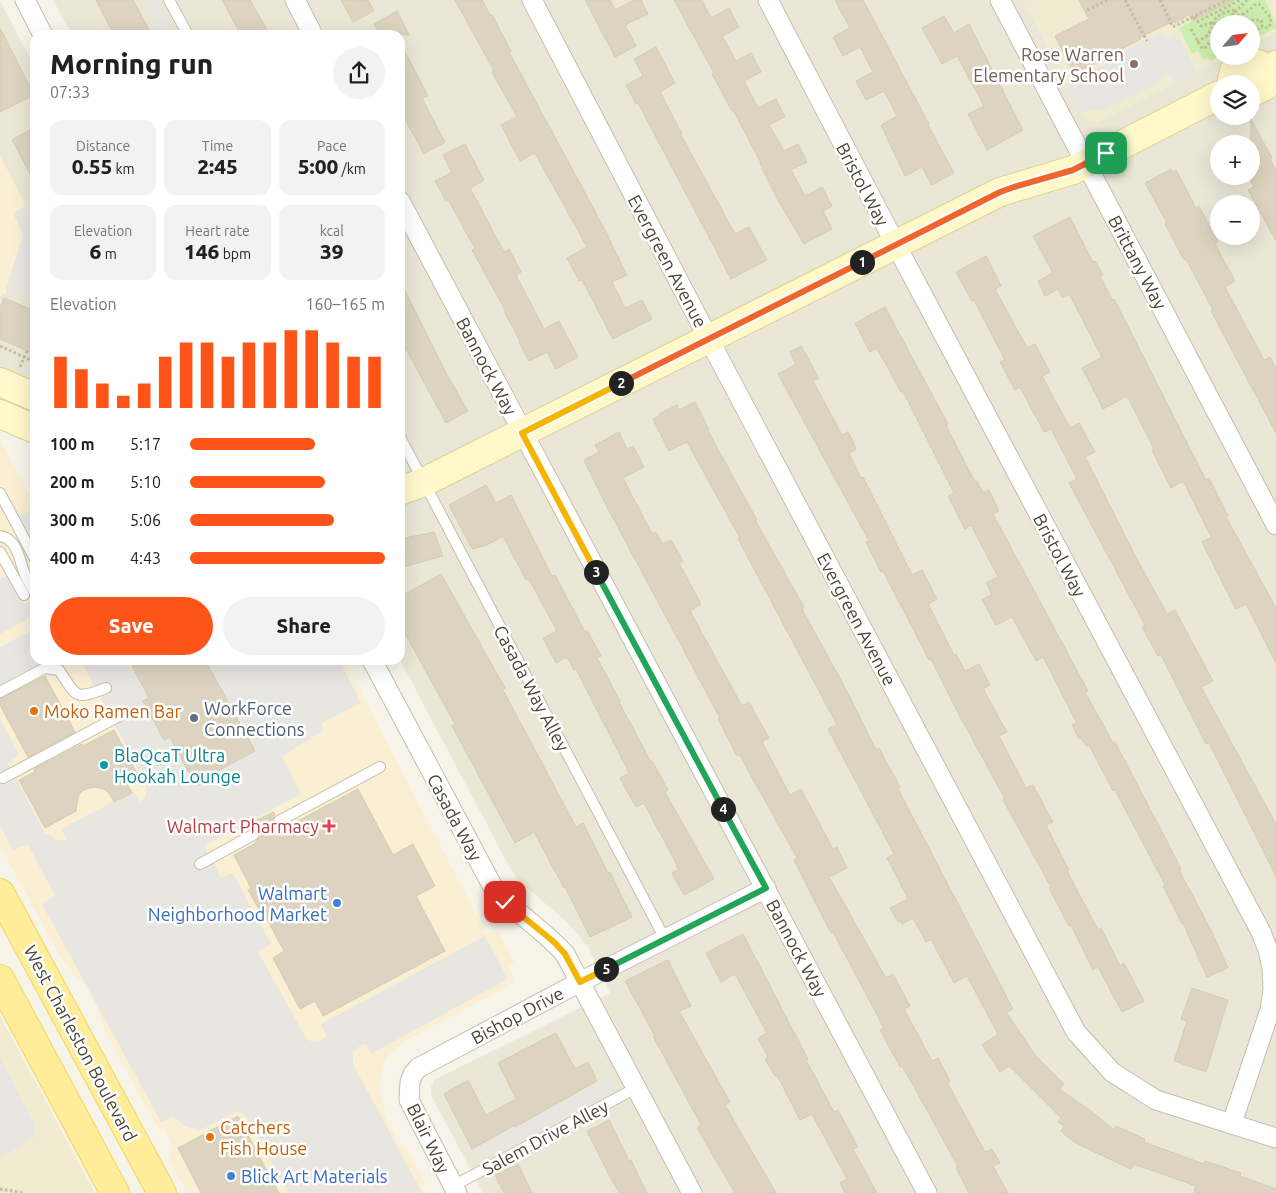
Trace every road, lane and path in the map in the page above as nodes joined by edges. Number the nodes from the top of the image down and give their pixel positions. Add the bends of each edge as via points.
1 (25, 0) edge
2 (169, 0) edge
3 (295, 0) edge
4 (532, 0) edge
5 (768, 0) edge
6 (1000, 0) edge
7 (1108, 0) edge
8 (1125, 0) edge
9 (1160, 0) edge
10 (1227, 0) edge
11 (1240, 0) edge
12 (1247, 0) edge
13 (1087, 10) dead end
14 (1236, 10) junction
15 (1232, 14) joint
16 (1220, 15) edge
17 (1194, 16) junction
18 (1260, 20) edge
19 (1196, 22) junction
20 (1210, 24) edge
21 (1261, 27) joint
22 (1191, 29) dead end
23 (40, 30) edge
24 (185, 30) edge
25 (310, 30) edge
26 (1210, 31) edge
27 (1147, 41) dead end
28 (1198, 42) junction
29 (1210, 42) edge
30 (1274, 70) edge
31 (1233, 75) edge
32 (1260, 88) edge
33 (1210, 100) edge
34 (1086, 164) junction
35 (405, 211) edge
36 (896, 245) junction
37 (709, 339) junction
38 (0, 346) edge
39 (27, 351) dead end
40 (25, 357) junction
41 (30, 360) edge
42 (8, 379) edge
43 (30, 394) edge
44 (0, 400) edge
45 (30, 409) edge
46 (0, 414) edge
47 (30, 427) edge
48 (522, 433) junction
49 (405, 458) edge
50 (412, 487) edge
51 (0, 493) edge
52 (7, 507) edge
53 (1276, 525) edge
54 (0, 536) edge
55 (30, 550) edge
56 (0, 552) edge
57 (375, 665) edge
58 (106, 688) dead end
59 (0, 692) edge
60 (121, 715) dead end
61 (380, 766) dead end
62 (3, 778) dead end
63 (279, 821) dead end
64 (252, 835) dead end
65 (200, 864) dead end
66 (766, 888) junction
67 (0, 893) edge
68 (665, 939) junction
69 (0, 979) edge
70 (580, 982) junction
71 (410, 1082) joint
72 (636, 1088) junction
73 (1232, 1123) junction
74 (1276, 1138) edge
75 (0, 1189) edge
76 (455, 1189) edge
77 (24, 1193) edge
78 (115, 1193) edge
79 (162, 1193) edge
80 (692, 1193) edge
81 (926, 1193) edge

1 - 23 street
2 - 24 lane
3 - 25 street
4 - 37 street, Evergreen Avenue
5 - 36 street, Bristol Way
6 - 34 street, Brittany Way
7 - 13 path
8 - 27 path
9 - 17 path via 1173,27
10 - 17 path
11 - 19 path
12 - 14 path
14 - 15 path
14 - 16 path
15 - 21 path via 1245,14 1259,4 1270,17 1271,24 1268,28
17 - 19 path
18 - 21 path via 1263,23
19 - 20 path via 1201,26
22 - 28 path
26 - 28 path
28 - 29 path via 1204,49
30 - 31 main road via 1251,62 1234,71
30 - 32 main road
33 - 34 main road
34 - 36 main road via 1000,192
34 - 53 street, Brittany Way
35 - 48 street, Bannock Way
36 - 37 main road
36 - 73 street, Bristol Way via 1252,914 1268,950 1273,989 1270,1010
37 - 48 main road
37 - 73 street, Evergreen Avenue via 1076,1032 1112,1072 1156,1100
38 - 40 path
39 - 40 path
40 - 41 path
40 - 42 path
42 - 43 main road
44 - 45 main road
46 - 47 main road
48 - 50 main road
48 - 66 street, Bannock Way
49 - 50 lane, Casada Way Alley
50 - 68 lane, Casada Way Alley
51 - 52 lane
52 - 55 lane
54 - 56 lane via 6,537 17,549 29,593
57 - 70 street, Casada Way via 494,889 554,942 565,954
58 - 59 lane via 84,696 77,695 59,670 45,668
60 - 62 lane
61 - 63 lane
64 - 65 lane
66 - 68 street, Bishop Drive
66 - 81 street, Bannock Way
67 - 79 main road, West Charleston Boulevard
68 - 70 street, Bishop Drive
69 - 78 main road
70 - 71 street, Bishop Drive via 424,1064 413,1074
70 - 72 street, Casada Way
71 - 76 street, Blair Way via 411,1106
72 - 76 lane, Salem Drive Alley
72 - 80 street, Casada Way
73 - 74 street, Evergreen Avenue
75 - 77 path

